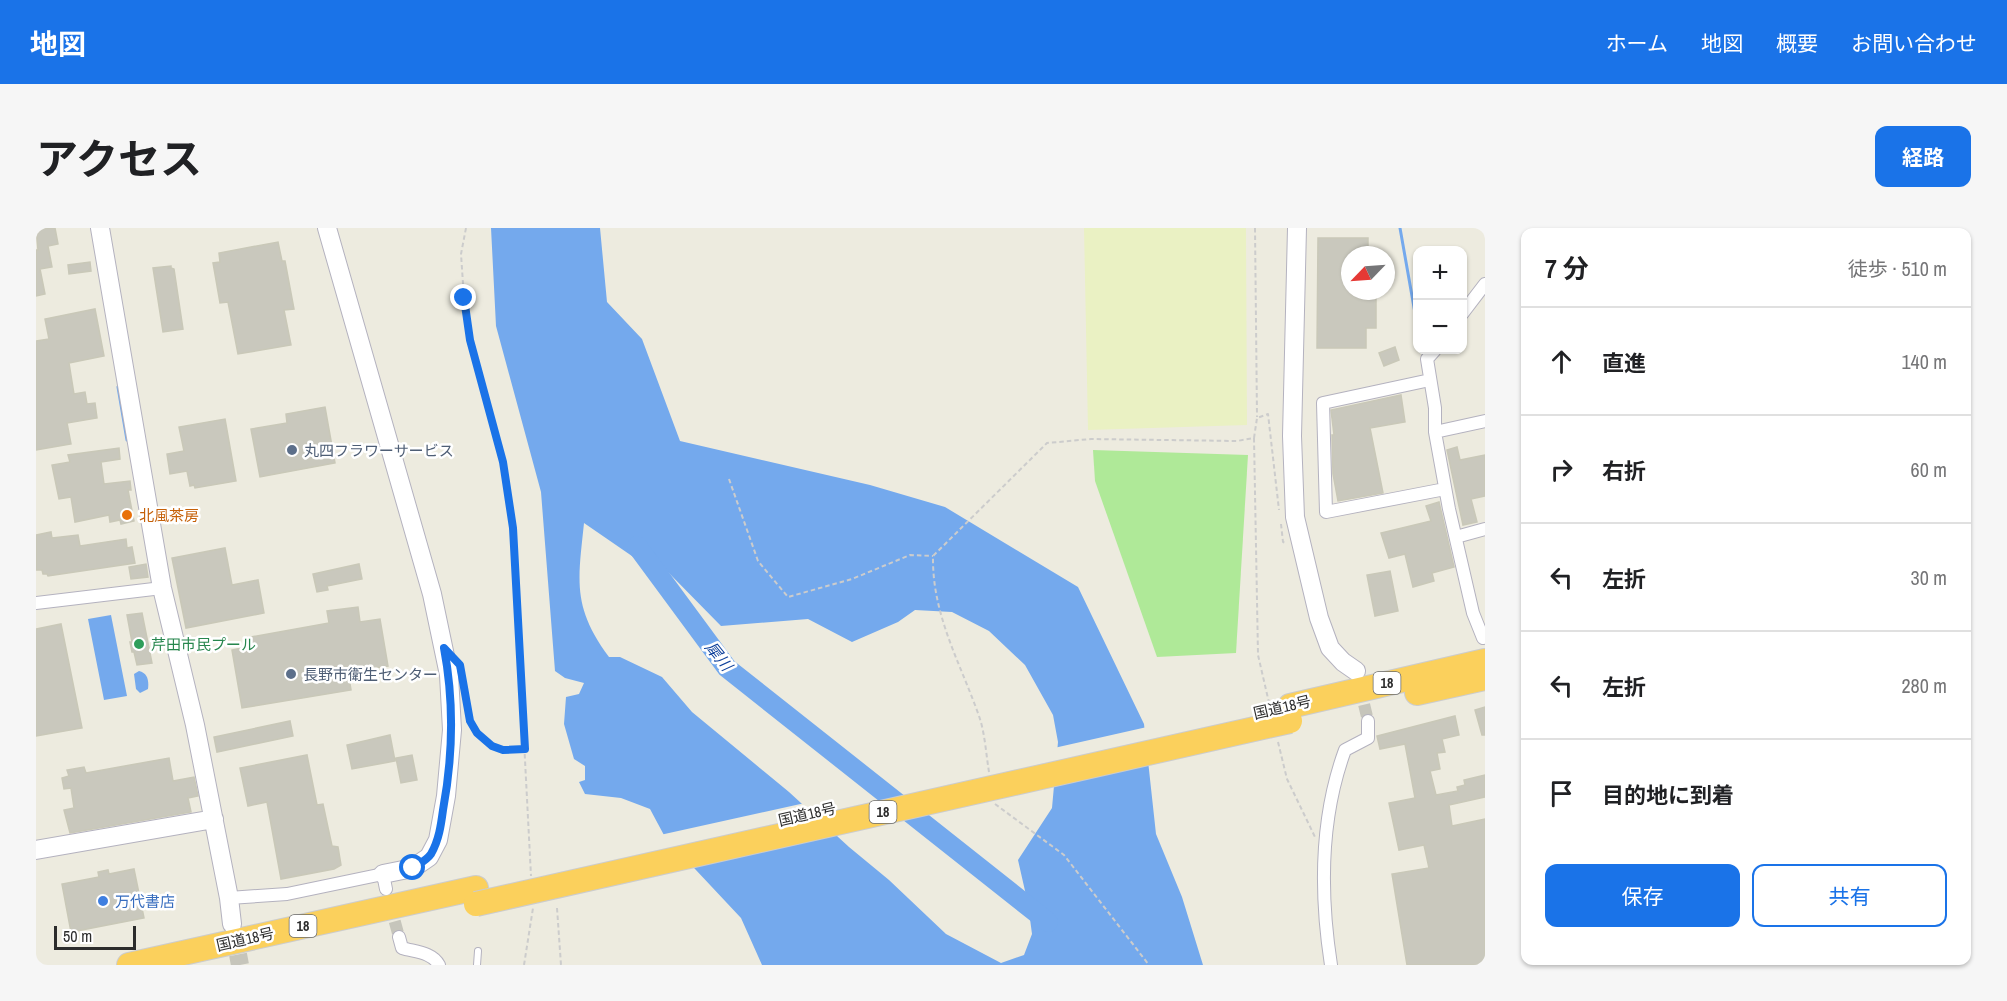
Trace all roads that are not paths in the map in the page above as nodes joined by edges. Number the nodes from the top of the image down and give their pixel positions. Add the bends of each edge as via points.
1 (100, 228) edge
2 (327, 228) edge
3 (1297, 228) edge
4 (1485, 284) edge
5 (1467, 307) edge
6 (1431, 354) edge
7 (1430, 380) junction
8 (1485, 421) edge
9 (1434, 432) junction
10 (1445, 489) junction
11 (1485, 529) edge
12 (1456, 537) junction
13 (162, 588) junction
14 (36, 603) edge
15 (1484, 649) edge
16 (1356, 672) tunnel mouth
17 (1485, 678) edge
18 (1282, 718) junction
19 (1368, 721) tunnel mouth
20 (214, 819) junction
21 (36, 850) edge
22 (385, 881) joint
23 (476, 896) junction
24 (229, 898) junction
25 (232, 924) tunnel mouth
26 (399, 937) tunnel mouth
27 (478, 951) dead end
28 (129, 965) edge
29 (206, 965) edge
30 (439, 965) edge
31 (477, 965) edge
32 (1331, 965) edge

1 - 13 street
2 - 22 street via 432,594 449,675 452,730 438,840 429,857
3 - 16 street via 1292,436 1295,517 1318,618 1330,648
4 - 5 street
6 - 7 street via 1427,359
7 - 9 street
7 - 10 street via 1323,404 1326,512
8 - 9 street
9 - 10 street
10 - 12 street
11 - 12 street
12 - 15 street
13 - 14 street
13 - 20 street
15 - 18 highway, 国道18号 / 18
17 - 18 highway, 国道18号 / 18
18 - 23 highway, 国道18号 / 18, bridge
19 - 32 street via 1368,738 1345,750 1331,802 1324,855 1325,927
20 - 21 street
20 - 24 street
22 - 24 street
23 - 28 highway, 国道18号 / 18
23 - 29 highway, 国道18号 / 18
24 - 25 street
26 - 30 street via 402,948 427,954
27 - 31 lane

